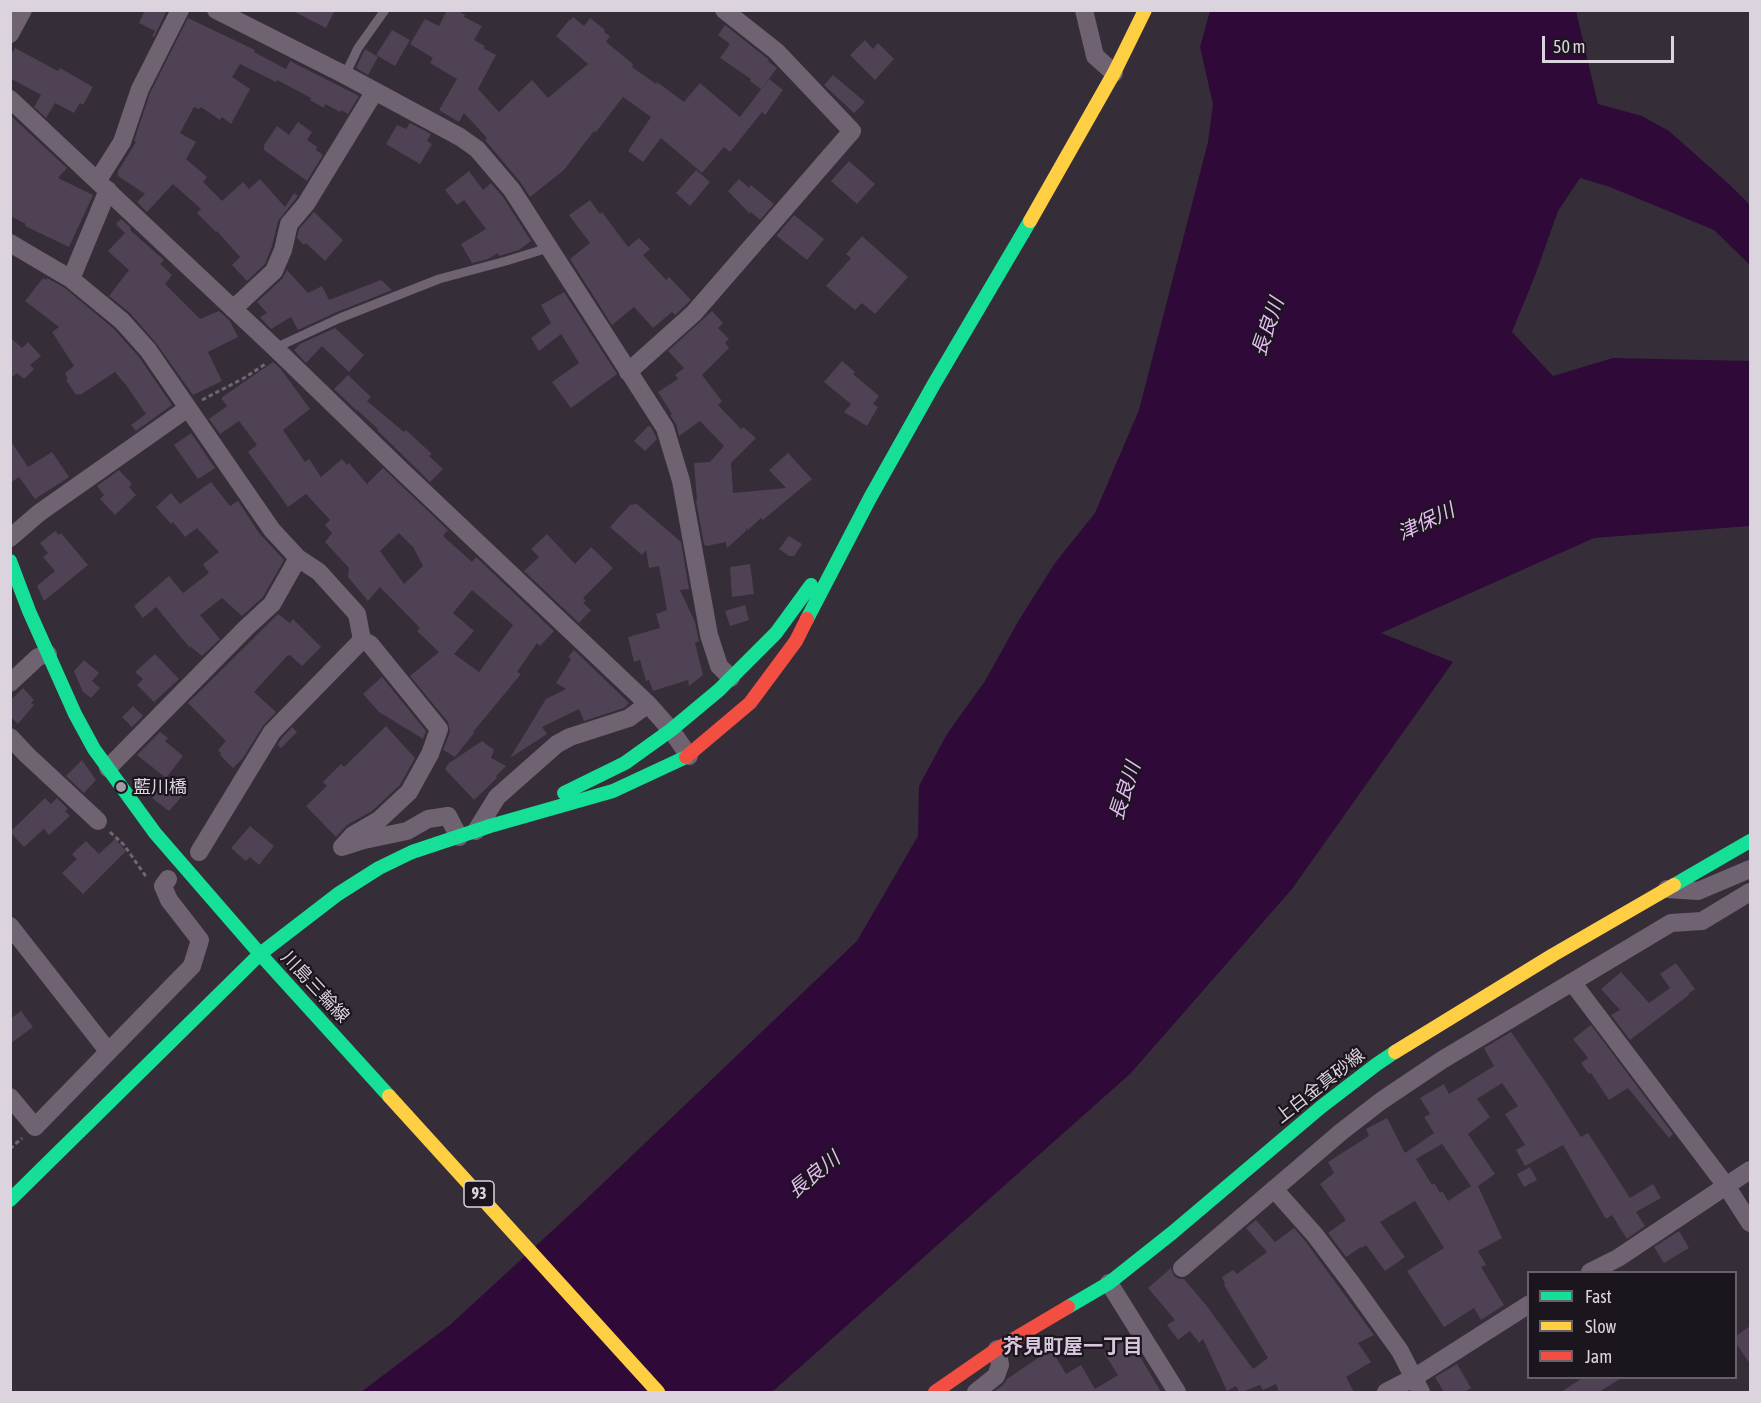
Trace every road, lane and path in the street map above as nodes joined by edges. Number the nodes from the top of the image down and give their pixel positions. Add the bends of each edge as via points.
1 (23, 10) edge
2 (180, 10) edge
3 (216, 10) edge
4 (385, 10) edge
5 (724, 10) edge
6 (1084, 10) edge
7 (1145, 10) edge
8 (10, 34) edge
9 (1114, 73) junction
10 (345, 75) junction
11 (375, 91) junction
12 (10, 99) edge
13 (103, 185) junction
14 (10, 243) edge
15 (548, 248) junction
16 (71, 279) junction
17 (233, 309) junction
18 (278, 351) junction
19 (628, 372) junction
20 (188, 408) junction
21 (870, 498) junction
22 (10, 538) edge
23 (298, 558) junction
24 (10, 561) edge
25 (362, 640) junction
26 (48, 654) junction
27 (731, 678) junction
28 (10, 683) edge
29 (648, 704) junction
30 (671, 730) junction
31 (10, 737) edge
32 (689, 756) junction
33 (108, 768) junction
34 (98, 820) joint
35 (475, 831) junction
36 (1750, 841) edge
37 (199, 852) dead end
38 (1750, 869) edge
39 (165, 882) joint
40 (1667, 889) junction
41 (1750, 892) edge
42 (10, 927) edge
43 (260, 954) junction
44 (1572, 982) junction
45 (108, 1051) junction
46 (10, 1097) edge
47 (1750, 1170) edge
48 (1727, 1187) junction
49 (1274, 1189) junction
50 (10, 1200) edge
51 (1750, 1223) edge
52 (1182, 1268) dead end
53 (1592, 1271) edge
54 (1109, 1283) junction
55 (1527, 1306) edge
56 (997, 1349) junction
57 (1418, 1385) edge
58 (658, 1392) edge
59 (935, 1392) edge
60 (976, 1392) edge
61 (1177, 1392) edge
62 (1386, 1392) edge

1 - 8 street
2 - 13 street via 140,89
3 - 10 street
4 - 10 lane via 358,48
5 - 19 street via 776,51 852,131 694,313
6 - 9 street via 1095,56
7 - 9 street
9 - 21 street
10 - 11 street
11 - 15 street via 477,149 512,190
11 - 17 street via 306,204 289,224 274,271
12 - 13 street
13 - 16 street
13 - 17 street
14 - 16 street
15 - 18 lane via 439,279 340,318
15 - 19 street
16 - 20 street via 123,321
17 - 18 street
18 - 20 path via 244,378
18 - 29 street
19 - 27 street via 665,428 681,481 709,635 719,666
20 - 22 street via 39,513
20 - 23 street via 272,530
21 - 27 street via 776,633
21 - 32 street via 796,641 750,703
23 - 25 street via 319,572 357,614
23 - 33 street via 272,604
24 - 26 street, 川島三輪線 / 93
25 - 35 street via 439,729 409,792 342,847 448,816
25 - 37 street via 272,732
26 - 28 street via 38,657
26 - 33 street, 川島三輪線 / 93 via 75,714
27 - 30 street
29 - 30 street
29 - 35 street via 629,718 557,744 497,797
30 - 32 street
30 - 35 street via 625,763
31 - 34 street
32 - 35 street via 613,791
33 - 43 street, 川島三輪線 / 93 via 155,833
34 - 39 path via 124,845 151,884
35 - 43 street via 412,852 379,868
36 - 40 street, 上白金真砂線
38 - 40 street via 1698,891
39 - 45 street via 169,900 200,940 192,966
40 - 54 street, 上白金真砂線 via 1377,1064
41 - 44 street via 1702,921 1671,923
42 - 45 street
43 - 50 street
43 - 58 street, 川島三輪線 / 93
44 - 48 street
44 - 49 street via 1382,1101
45 - 46 street via 35,1126
47 - 48 street
48 - 51 street
48 - 53 street
49 - 52 street
49 - 57 street via 1352,1284 1400,1351
54 - 56 street, 上白金真砂線
54 - 61 street
55 - 57 street
56 - 59 street, 上白金真砂線
56 - 60 street via 1000,1365 996,1376
57 - 62 street

